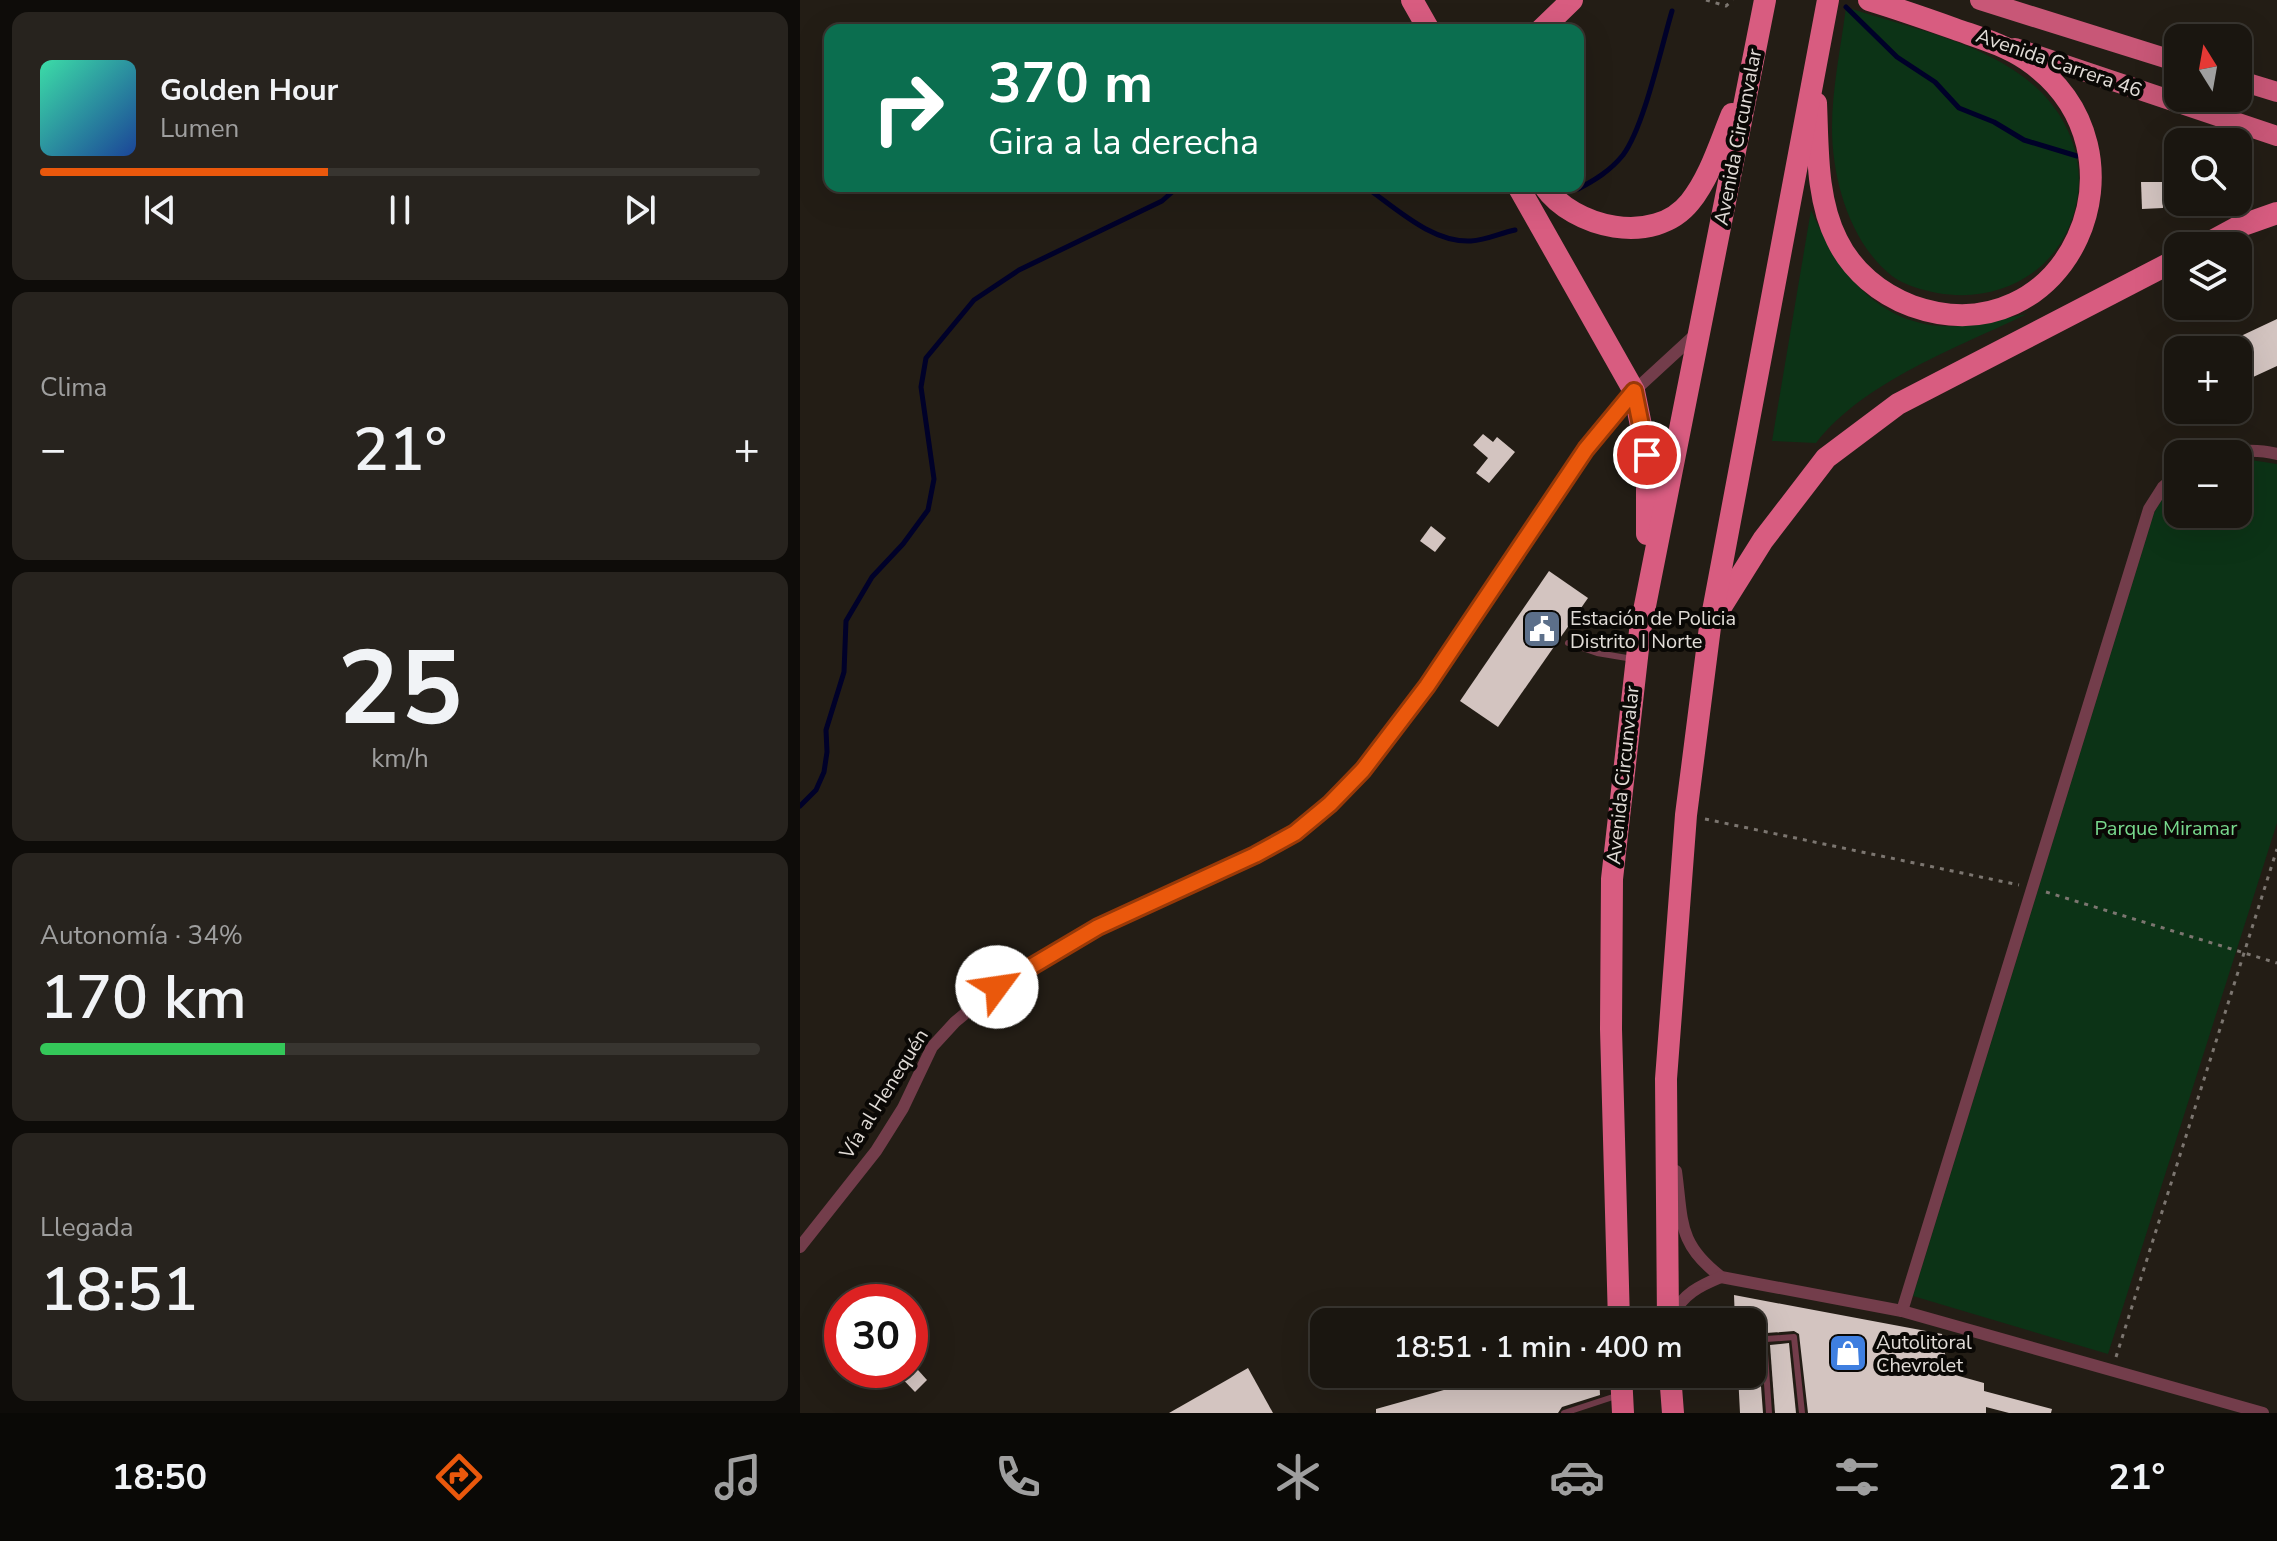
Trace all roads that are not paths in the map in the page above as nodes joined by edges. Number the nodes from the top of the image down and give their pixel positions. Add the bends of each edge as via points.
1 (1412, 0) edge
2 (1572, 0) edge
3 (1765, 0) edge
4 (1828, 0) edge
5 (1980, 0) edge
6 (1878, 2) edge
7 (1426, 24) edge
8 (1547, 24) edge
9 (2164, 58) edge
10 (1752, 69) junction
11 (1814, 70) junction
12 (2252, 84) edge
13 (2277, 92) edge
14 (2277, 136) edge
15 (1521, 192) edge
16 (1549, 192) edge
17 (2277, 213) edge
18 (2229, 232) edge
19 (2164, 266) edge
20 (1698, 333) junction
21 (1634, 391) junction
22 (2252, 451) edge
23 (2277, 454) edge
24 (2164, 486) edge
25 (1710, 627) junction
26 (1640, 631) junction
27 (1568, 643) dead end
28 (1636, 659) junction
29 (1665, 1108) junction
30 (800, 1247) edge
31 (1721, 1277) junction
32 (1619, 1308) edge
33 (1668, 1308) edge
34 (1676, 1308) edge
35 (1902, 1311) junction
36 (1766, 1339) edge
37 (1766, 1369) edge
38 (1671, 1388) edge
39 (1622, 1394) edge
40 (1564, 1413) edge
41 (1673, 1413) edge
42 (1769, 1413) edge
43 (1802, 1413) edge
44 (2263, 1413) edge

1 - 7 highway
2 - 8 highway
3 - 10 highway, Avenida Circunvalar
4 - 11 highway
5 - 9 main road, Avenida Carrera 46
6 - 11 highway via 2005,47 2048,77 2071,108 2091,162 2091,200 2077,241 2044,284 2009,305 1948,314 1904,303 1859,271 1836,238 1823,193
6 - 14 main road, Avenida Carrera 46
10 - 16 highway via 1712,163 1678,213 1636,227 1604,226 1572,213
10 - 20 highway, Avenida Circunvalar
11 - 25 highway
12 - 13 main road
15 - 21 highway
17 - 18 highway
19 - 25 highway via 1898,404 1826,458 1763,540
20 - 21 street, Vía al Henequén
20 - 26 highway, Avenida Circunvalar
21 - 26 highway via 1649,478
21 - 30 street, Vía al Henequén via 1586,449 1427,686 1363,770 1295,833 1098,927 997,987 955,1022 932,1047 876,1151
22 - 23 street
24 - 35 street via 2149,509
25 - 29 highway via 1686,815
26 - 28 highway, Avenida Circunvalar
27 - 28 lane
28 - 32 highway, Avenida Circunvalar via 1612,879
29 - 31 street via 1684,1233 1700,1261
29 - 33 highway
31 - 34 street via 1690,1291
31 - 35 street
35 - 44 street
36 - 43 lane via 1794,1337
37 - 42 lane
38 - 41 highway
39 - 40 lane

